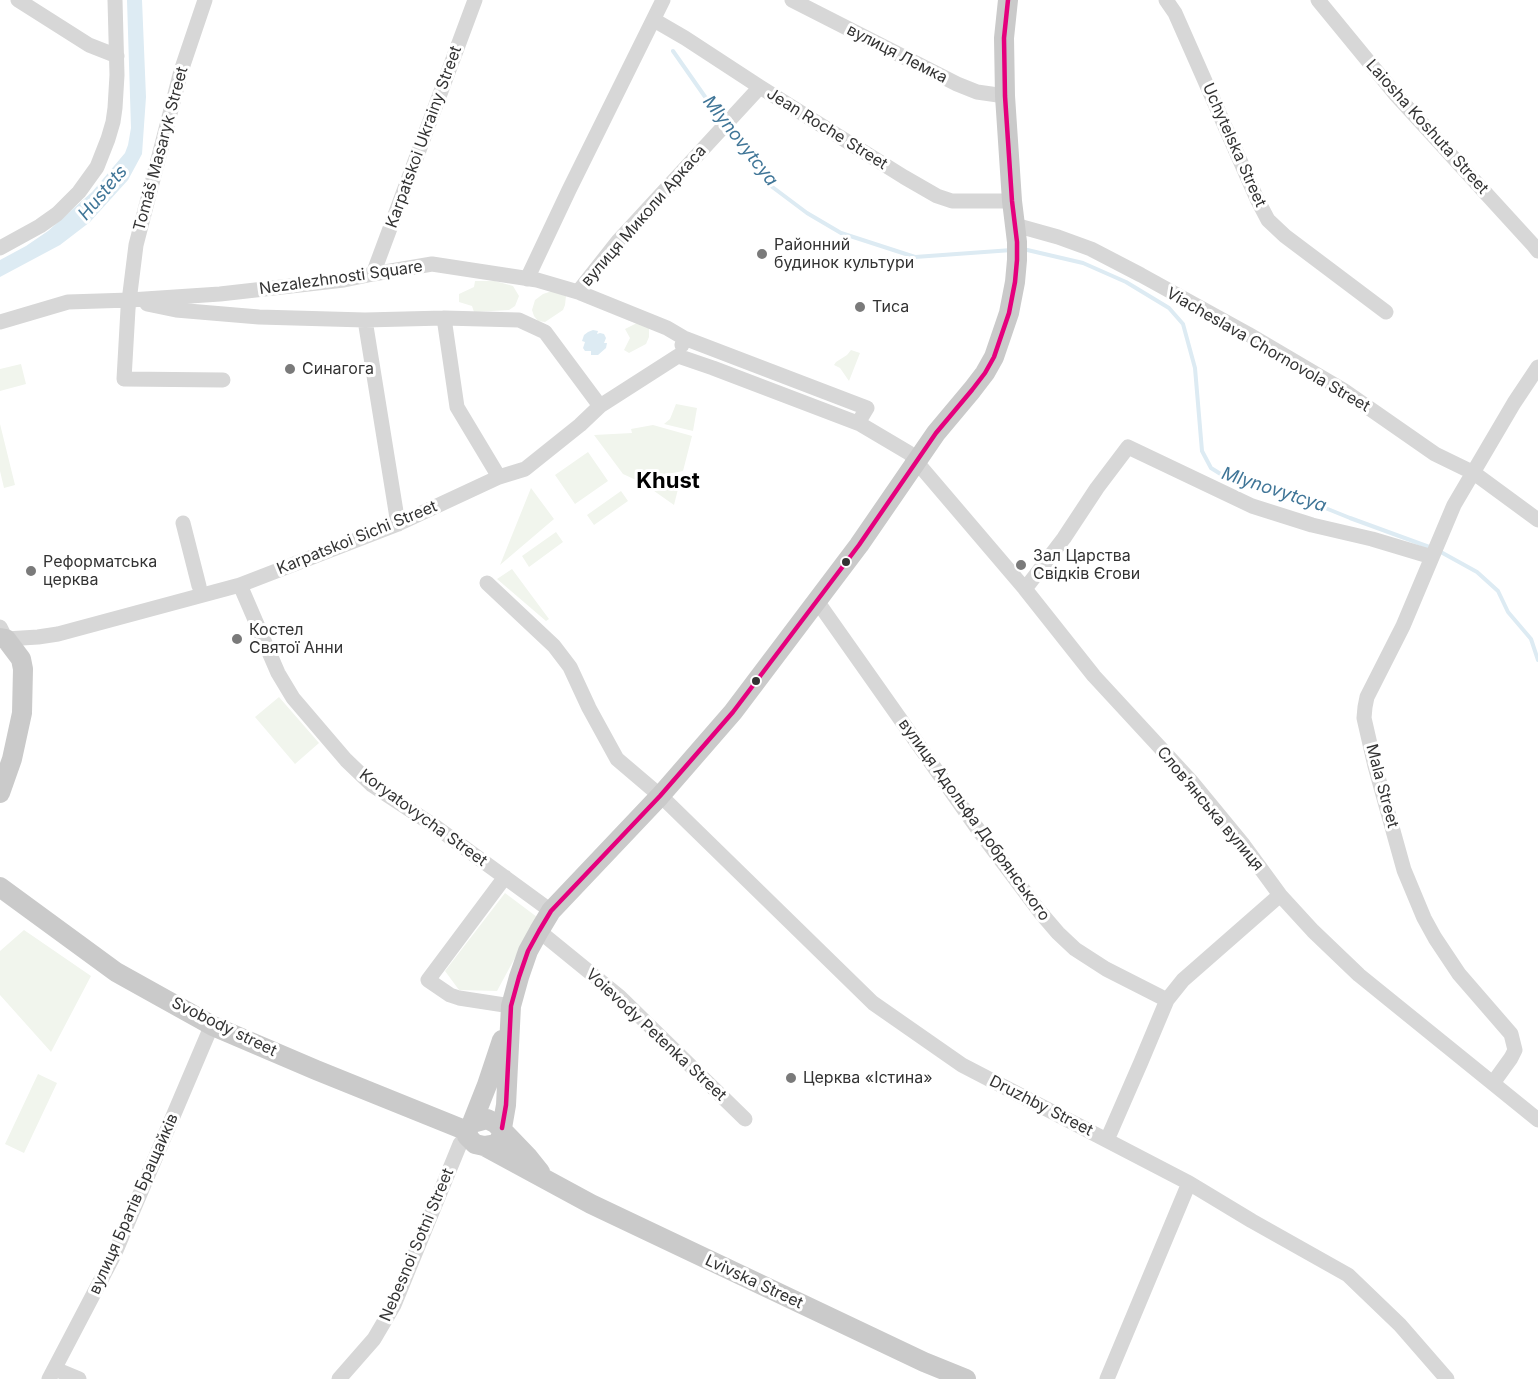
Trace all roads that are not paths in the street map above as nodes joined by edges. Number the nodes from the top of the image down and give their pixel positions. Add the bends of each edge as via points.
1 (18, 0) edge
2 (115, 0) edge
3 (205, 0) edge
4 (475, 0) edge
5 (663, 0) edge
6 (792, 0) edge
7 (1008, 0) edge
8 (1166, 0) edge
9 (1318, 0) edge
10 (654, 20) junction
11 (117, 56) junction
12 (760, 87) junction
13 (1005, 96) junction
14 (1012, 201) junction
15 (1016, 242) junction
16 (0, 248) edge
17 (1538, 251) edge
18 (530, 272) junction
19 (373, 274) junction
20 (579, 291) junction
21 (130, 300) junction
22 (1386, 312) dead end
23 (444, 318) junction
24 (365, 320) junction
25 (0, 322) edge
26 (684, 338) junction
27 (678, 356) junction
28 (1538, 367) edge
29 (223, 380) dead end
30 (600, 406) junction
31 (859, 424) junction
32 (917, 462) junction
33 (1474, 473) junction
34 (499, 477) junction
35 (1538, 520) edge
36 (183, 522) dead end
37 (398, 524) junction
38 (1432, 557) junction
39 (487, 582) dead end
40 (240, 585) junction
41 (199, 586) dead end
42 (1025, 589) junction
43 (817, 601) junction
44 (2, 634) edge
45 (0, 793) edge
46 (660, 796) junction
47 (505, 877) junction
48 (0, 887) edge
49 (1280, 895) junction
50 (551, 911) junction
51 (539, 931) junction
52 (1167, 1000) junction
53 (511, 1010) junction
54 (213, 1026) junction
55 (1493, 1083) junction
56 (1537, 1117) edge
57 (745, 1119) dead end
58 (468, 1130) junction
59 (503, 1130) junction
60 (1107, 1140) junction
61 (484, 1146) junction
62 (545, 1179) junction
63 (1189, 1183) junction
64 (52, 1374) edge
65 (79, 1379) edge
66 (339, 1379) edge
67 (966, 1379) edge
68 (1107, 1379) edge
69 (1447, 1379) edge

1 - 11 street via 89,45
2 - 11 street
3 - 21 street, Tomáš Masaryk Street via 181,71 136,244
4 - 19 street, Karpatskoi Ukrainy Street
5 - 10 street
6 - 13 street, вулиця Лемка via 957,84
7 - 13 main road
8 - 22 street, Uchytelska Street via 1175,12 1268,220
9 - 17 street, Laiosha Koshuta Street via 1396,95
10 - 12 street, Jean Roche Street
10 - 18 street
11 - 16 street via 113,122 97,167 57,214
12 - 14 street, Jean Roche Street via 937,196 952,201
12 - 20 street, вулиця Миколи Аркаса via 619,240
13 - 14 main road
14 - 15 main road
15 - 32 main road via 1015,282 994,357
15 - 33 street, Viacheslava Chornovola Street via 1058,237 1091,249 1248,334 1343,390 1435,454
18 - 19 street, Nezalezhnosti Square via 432,264
18 - 20 street, Nezalezhnosti Square
19 - 21 street, Nezalezhnosti Square via 232,293
20 - 26 street, Nezalezhnosti Square
21 - 24 street, Nezalezhnosti Square via 176,310
21 - 25 street, Nezalezhnosti Square via 68,302
21 - 29 street, Tomáš Masaryk Street via 124,379
23 - 24 street, Nezalezhnosti Square
23 - 30 street, Nezalezhnosti Square via 519,320 546,332
23 - 34 street via 457,407
24 - 37 street
26 - 27 street
26 - 31 street via 867,408
27 - 30 street, Karpatskoi Sichi Street
27 - 31 street
28 - 33 street, Mala Street
30 - 34 street, Karpatskoi Sichi Street via 525,469
31 - 32 street via 896,444
32 - 42 street, Словʼянська вулиця
32 - 43 main road
33 - 35 street, Viacheslava Chornovola Street
33 - 38 street, Mala Street via 1454,505
34 - 37 street, Karpatskoi Sichi Street
36 - 41 street
37 - 40 street, Karpatskoi Sichi Street
38 - 42 street via 1252,506 1128,447
38 - 55 street, Mala Street via 1367,697 1364,718 1404,870 1424,918 1459,974 1511,1034 1515,1050
39 - 46 street, Druzhby Street via 554,646 570,667 617,759
40 - 44 street, Karpatskoi Sichi Street via 48,636
40 - 47 street, Koryatovycha Street via 278,673 293,698 339,753 372,784
42 - 49 street, Словʼянська вулиця via 1094,676 1242,843
43 - 46 main road via 733,712
43 - 52 street, вулиця Адольфа Добрянського via 977,828 1058,933 1106,969
44 - 45 main road via 21,659 23,669 22,713
46 - 50 main road
46 - 60 street, Druzhby Street via 873,1003 963,1065
47 - 50 street, Koryatovycha Street
47 - 53 street via 428,980 459,999
48 - 54 main road, Svobody street via 116,972
49 - 52 street via 1183,980
49 - 55 street, Словʼянська вулиця via 1359,975
50 - 51 main road
51 - 53 main road via 528,951
51 - 57 street, Voievody Petenka Street via 620,997
52 - 60 street
53 - 58 main road
53 - 59 main road
54 - 58 main road, Svobody street
54 - 64 street, вулиця Братів Бращайків via 114,1255
55 - 56 street, Словʼянська вулиця
58 - 59 main road via 487,1119
58 - 61 main road via 475,1144
58 - 66 street, Nebesnoi Sotni Street via 394,1305 374,1339
59 - 61 main road via 496,1144
59 - 62 main road, Lvivska Street
60 - 63 street, Druzhby Street
61 - 62 main road, Lvivska Street
62 - 67 main road, Lvivska Street via 632,1224
63 - 68 street
63 - 69 street, Druzhby Street via 1348,1275 1400,1325
64 - 65 street

